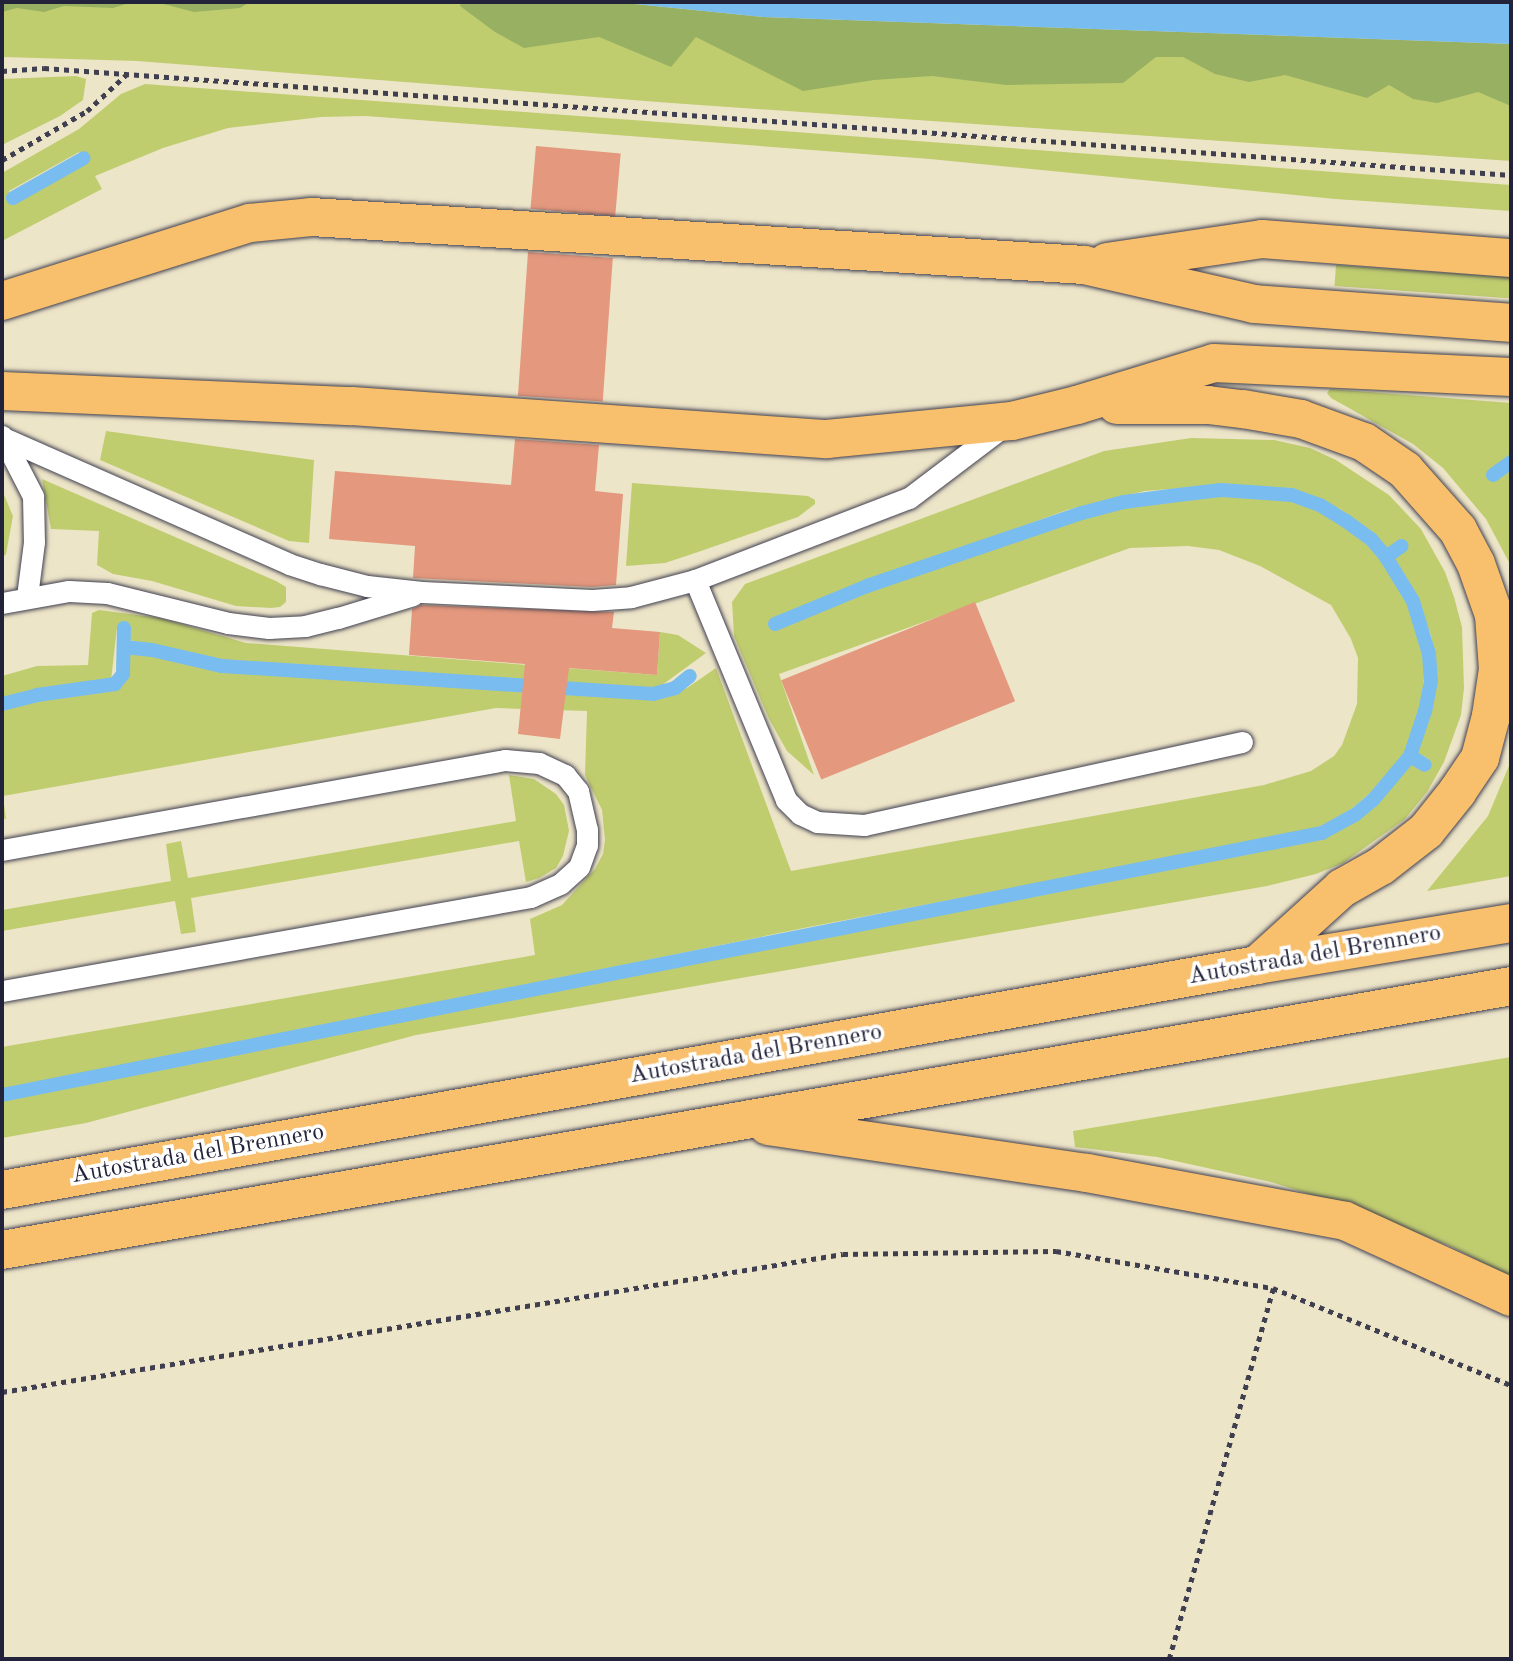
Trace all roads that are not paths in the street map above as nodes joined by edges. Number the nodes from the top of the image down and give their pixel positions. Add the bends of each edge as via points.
1 (1511, 258) edge
2 (1084, 265) junction
3 (2, 301) edge
4 (1511, 323) edge
5 (1511, 377) edge
6 (2, 391) edge
7 (1077, 405) junction
8 (1012, 421) junction
9 (4, 437) edge
10 (695, 580) junction
11 (422, 592) junction
12 (27, 597) junction
13 (2, 603) edge
14 (1242, 742) dead end
15 (2, 850) edge
16 (1511, 923) edge
17 (1257, 965) junction
18 (1511, 986) edge
19 (2, 991) edge
20 (734, 1122) junction
21 (2, 1190) edge
22 (2, 1250) edge
23 (1511, 1297) edge

1 - 2 highway via 1262,239
2 - 3 highway via 311,217 250,223
2 - 4 highway via 1254,304
5 - 7 highway via 1214,363
6 - 8 highway via 352,406 827,439
7 - 8 highway
7 - 17 highway via 1243,409 1301,419 1364,442 1405,470 1458,530 1494,615 1498,669 1491,716 1480,758 1458,791 1426,831 1381,866 1342,888
8 - 10 lane via 909,498
9 - 11 lane via 289,564 367,586
9 - 12 lane via 33,495 34,541
10 - 11 lane via 631,597 593,600
10 - 14 lane via 786,800 817,822 864,825
11 - 12 lane via 305,626 269,628 228,623 107,593
12 - 13 lane
15 - 19 lane via 505,760 539,763 565,775 578,791 587,829 579,867 560,884 531,897
16 - 17 highway, Autostrada del Brennero
17 - 21 highway, Autostrada del Brennero
18 - 20 highway
20 - 22 highway
20 - 23 highway via 1087,1173 1345,1221

